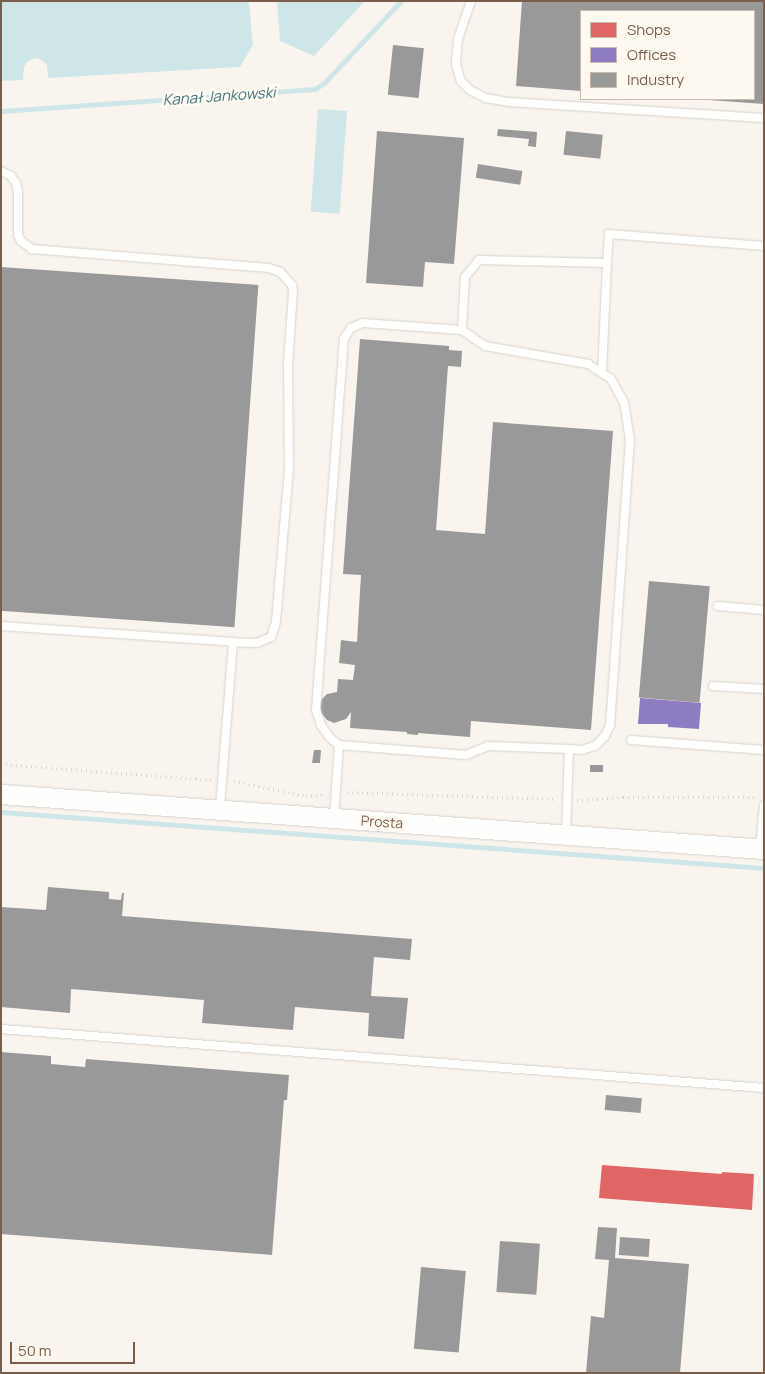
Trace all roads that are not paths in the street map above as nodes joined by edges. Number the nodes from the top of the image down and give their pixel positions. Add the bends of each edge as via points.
1 (471, 1) edge
2 (764, 118) edge
3 (1, 171) edge
4 (764, 246) edge
5 (607, 262) junction
6 (462, 330) junction
7 (602, 373) junction
8 (718, 606) dead end
9 (764, 610) edge
10 (1, 626) edge
11 (233, 642) junction
12 (713, 686) dead end
13 (764, 689) edge
14 (631, 740) dead end
15 (339, 745) junction
16 (569, 750) junction
17 (764, 750) edge
18 (1, 794) edge
19 (764, 805) edge
20 (220, 811) junction
21 (334, 819) junction
22 (566, 836) junction
23 (762, 849) edge
24 (1, 1029) edge
25 (764, 1088) edge

1 - 2 lane via 458,39 456,64 461,80 470,90 486,98
3 - 11 lane via 16,182 18,235 32,249 269,268 280,272 292,285 288,469 276,622 271,637 257,643
4 - 5 lane via 610,234
5 - 6 lane via 478,260 465,276
5 - 7 lane
6 - 7 lane via 485,346 588,364
6 - 15 lane via 362,323 351,328 344,339 316,710 320,725
7 - 16 lane via 611,379 624,402 630,440 610,725 595,746
8 - 9 lane
10 - 11 lane
11 - 20 lane
12 - 13 lane
14 - 17 lane
15 - 16 lane via 466,755 488,746
15 - 21 lane
16 - 22 lane
18 - 20 street, Prosta
19 - 23 lane
20 - 21 street, Prosta
21 - 22 street, Prosta
22 - 23 street, Prosta
24 - 25 lane

